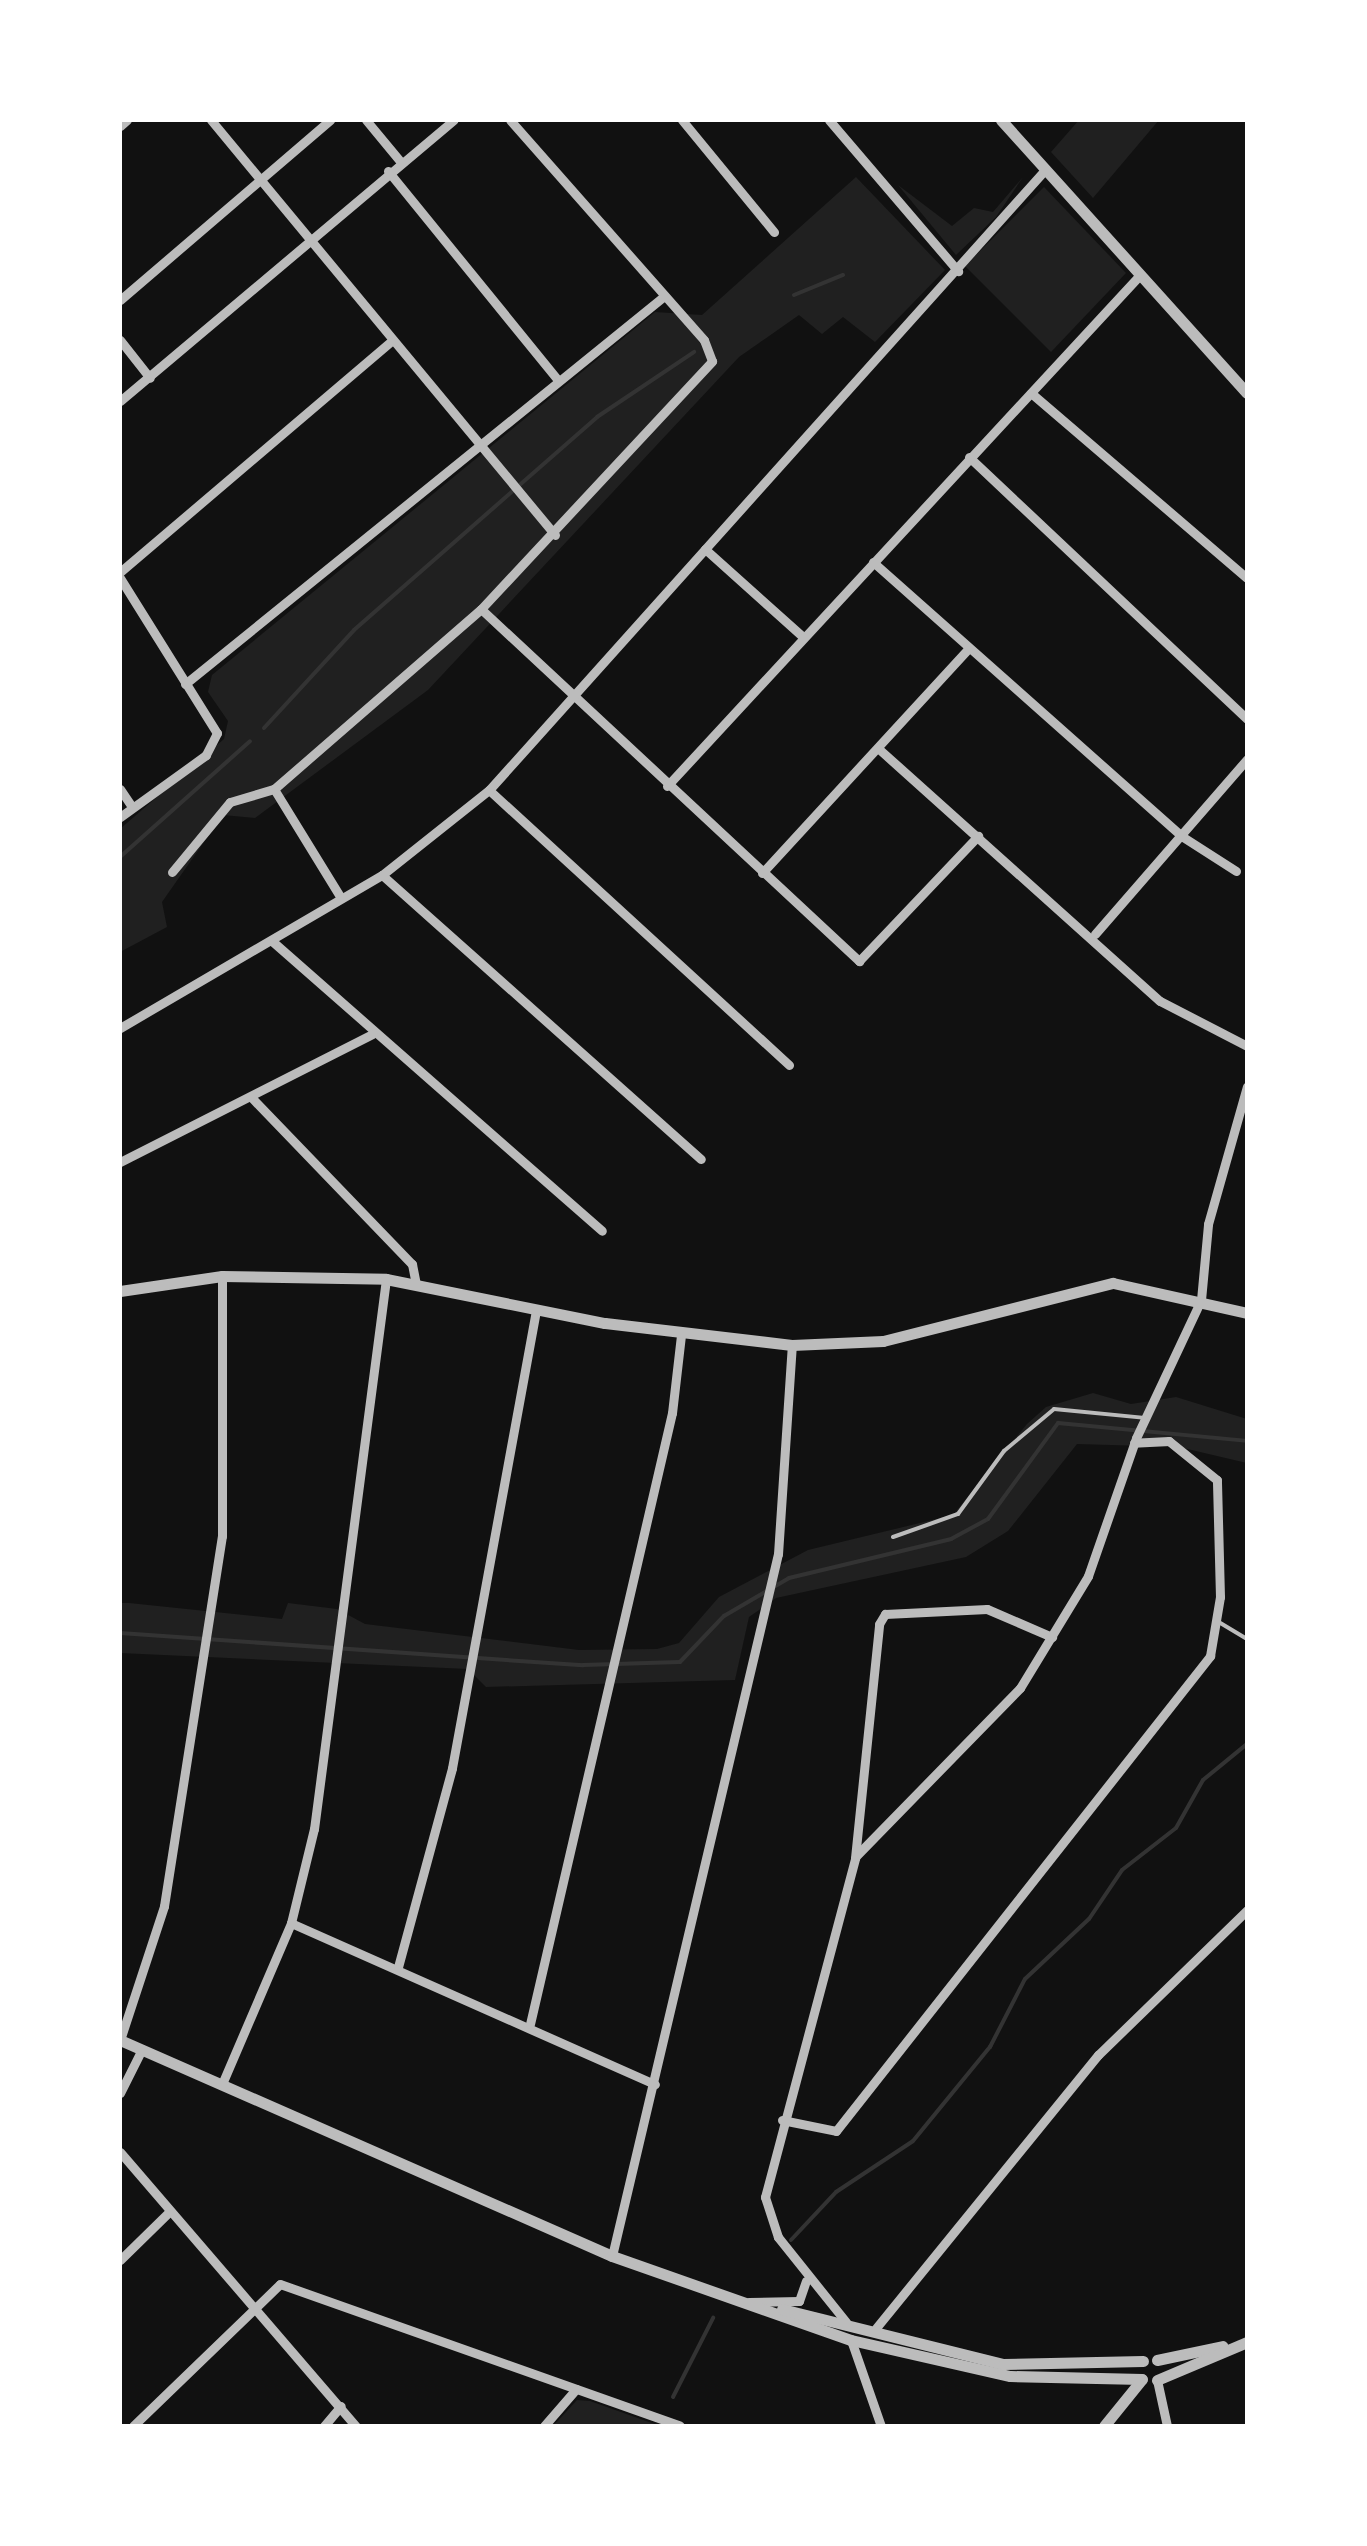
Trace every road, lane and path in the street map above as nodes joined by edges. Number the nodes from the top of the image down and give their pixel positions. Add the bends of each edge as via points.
1 (127, 120) edge
2 (211, 120) edge
3 (330, 120) edge
4 (366, 120) edge
5 (454, 120) edge
6 (510, 120) edge
7 (682, 120) edge
8 (1001, 120) edge
9 (832, 121) edge
10 (120, 126) edge
11 (400, 162) junction
12 (1044, 170) junction
13 (388, 171) junction
14 (259, 177) junction
15 (774, 232) dead end
16 (310, 240) junction
17 (958, 271) junction
18 (1138, 277) junction
19 (663, 298) junction
20 (120, 300) edge
21 (120, 340) edge
22 (390, 342) junction
23 (150, 378) junction
24 (558, 380) junction
25 (1032, 393) junction
26 (1247, 393) edge
27 (120, 401) edge
28 (478, 444) junction
29 (969, 457) junction
30 (555, 535) junction
31 (706, 549) junction
32 (873, 562) junction
33 (120, 575) edge
34 (1247, 578) edge
35 (481, 609) junction
36 (803, 637) junction
37 (968, 649) junction
38 (185, 684) junction
39 (575, 702) junction
40 (1247, 719) edge
41 (880, 750) junction
42 (1247, 759) edge
43 (666, 786) junction
44 (120, 789) edge
45 (274, 789) junction
46 (489, 790) junction
47 (132, 807) junction
48 (120, 817) edge
49 (978, 836) junction
50 (1183, 838) junction
51 (1236, 871) dead end
52 (172, 872) dead end
53 (762, 873) junction
54 (382, 875) junction
55 (341, 898) junction
56 (1095, 934) junction
57 (272, 941) junction
58 (120, 1028) edge
59 (372, 1034) junction
60 (1247, 1046) edge
61 (789, 1066) dead end
62 (1247, 1086) edge
63 (252, 1098) junction
64 (702, 1159) dead end
65 (120, 1162) edge
66 (602, 1230) dead end
67 (222, 1276) junction
68 (386, 1280) junction
69 (416, 1284) junction
70 (120, 1291) edge
71 (1201, 1300) junction
72 (536, 1310) junction
73 (1247, 1312) edge
74 (681, 1336) junction
75 (792, 1345) junction
76 (1144, 1420) junction
77 (1135, 1440) junction
78 (894, 1538) dead end
79 (1217, 1621) junction
80 (1052, 1637) junction
81 (1247, 1638) edge
82 (854, 1858) junction
83 (1247, 1910) edge
84 (292, 1923) junction
85 (398, 1967) junction
86 (530, 2024) junction
87 (120, 2040) edge
88 (142, 2050) junction
89 (222, 2084) junction
90 (655, 2084) junction
91 (120, 2093) edge
92 (782, 2120) junction
93 (120, 2152) edge
94 (170, 2210) junction
95 (612, 2256) junction
96 (120, 2260) edge
97 (806, 2278) junction
98 (749, 2302) junction
99 (252, 2306) junction
100 (846, 2322) junction
101 (876, 2328) junction
102 (851, 2340) junction
103 (1247, 2341) edge
104 (1157, 2360) junction
105 (1143, 2361) junction
106 (1142, 2378) junction
107 (1157, 2380) junction
108 (576, 2389) junction
109 (341, 2406) junction
110 (134, 2426) edge
111 (324, 2426) edge
112 (356, 2426) edge
113 (544, 2426) edge
114 (680, 2426) edge
115 (881, 2426) edge
116 (1104, 2426) edge
117 (1167, 2426) edge

1 - 10 street
2 - 14 street
3 - 14 street
4 - 11 street
5 - 11 street
6 - 19 street
7 - 15 street
8 - 12 street
9 - 17 street
11 - 13 street
12 - 17 street
12 - 18 street
13 - 16 street
13 - 24 street
14 - 16 street
14 - 20 street
16 - 22 street
16 - 23 street
17 - 31 street
18 - 25 street
18 - 26 street
19 - 24 street
19 - 30 street via 711,350 706,370
21 - 23 street
22 - 28 street
22 - 33 street
23 - 27 street
24 - 28 street
25 - 29 street
25 - 34 street
28 - 30 street
28 - 38 street
29 - 32 street
29 - 40 street
30 - 35 street
31 - 36 street
31 - 39 street
32 - 36 street
32 - 37 street
33 - 38 street
35 - 39 street
35 - 45 street
36 - 43 street
37 - 41 street
37 - 50 street
38 - 47 street via 217,733 206,754
39 - 43 street
39 - 46 street
41 - 49 street
41 - 53 street
42 - 50 street
43 - 53 street
44 - 47 street
45 - 52 street via 230,802
45 - 55 street
46 - 54 street
46 - 61 street
47 - 48 street
49 - 53 street via 859,962
49 - 56 street
50 - 51 street
50 - 56 street
54 - 55 street
54 - 64 street
55 - 57 street
56 - 60 street via 1190,1024
57 - 58 street
57 - 59 street
59 - 63 street
59 - 66 street
62 - 71 street via 1208,1224
63 - 65 street
63 - 69 street via 412,1264
67 - 68 street
67 - 70 street
67 - 87 street via 226,1468 210,1625 164,1906
68 - 69 street
68 - 84 street via 340,1659
69 - 72 street
71 - 73 street
71 - 75 street via 1113,1284 882,1342
71 - 76 street
72 - 74 street
72 - 85 street via 469,1667
74 - 75 street
74 - 86 street via 672,1413
75 - 90 street via 775,1562
76 - 77 street
76 - 78 lane via 1054,1410 1004,1451 958,1514
77 - 79 street via 1169,1442 1216,1480
77 - 80 street via 1100,1548
79 - 81 lane
79 - 92 street via 1210,1656 1186,1689 836,2131
80 - 82 street via 1003,1708
80 - 82 street via 987,1610 881,1618
82 - 92 street
83 - 101 street via 1098,2055
84 - 85 street
84 - 89 street
85 - 86 street
86 - 90 street
87 - 88 street
88 - 89 street
88 - 91 street
89 - 95 street
90 - 95 street
92 - 97 street via 765,2197
93 - 94 street
94 - 96 street
94 - 99 street
95 - 98 street
97 - 98 street via 799,2301
97 - 100 street
98 - 100 street
98 - 102 street
99 - 108 street via 266,2291 298,2285
99 - 109 street
99 - 110 street
100 - 101 street
100 - 102 street
101 - 105 street via 1003,2364
102 - 106 street via 1010,2376
102 - 115 street
103 - 104 street
103 - 107 street
104 - 105 street
104 - 107 street
105 - 106 street
106 - 107 street
106 - 116 street
107 - 117 street
108 - 113 street
108 - 114 street
109 - 111 street
109 - 112 street

